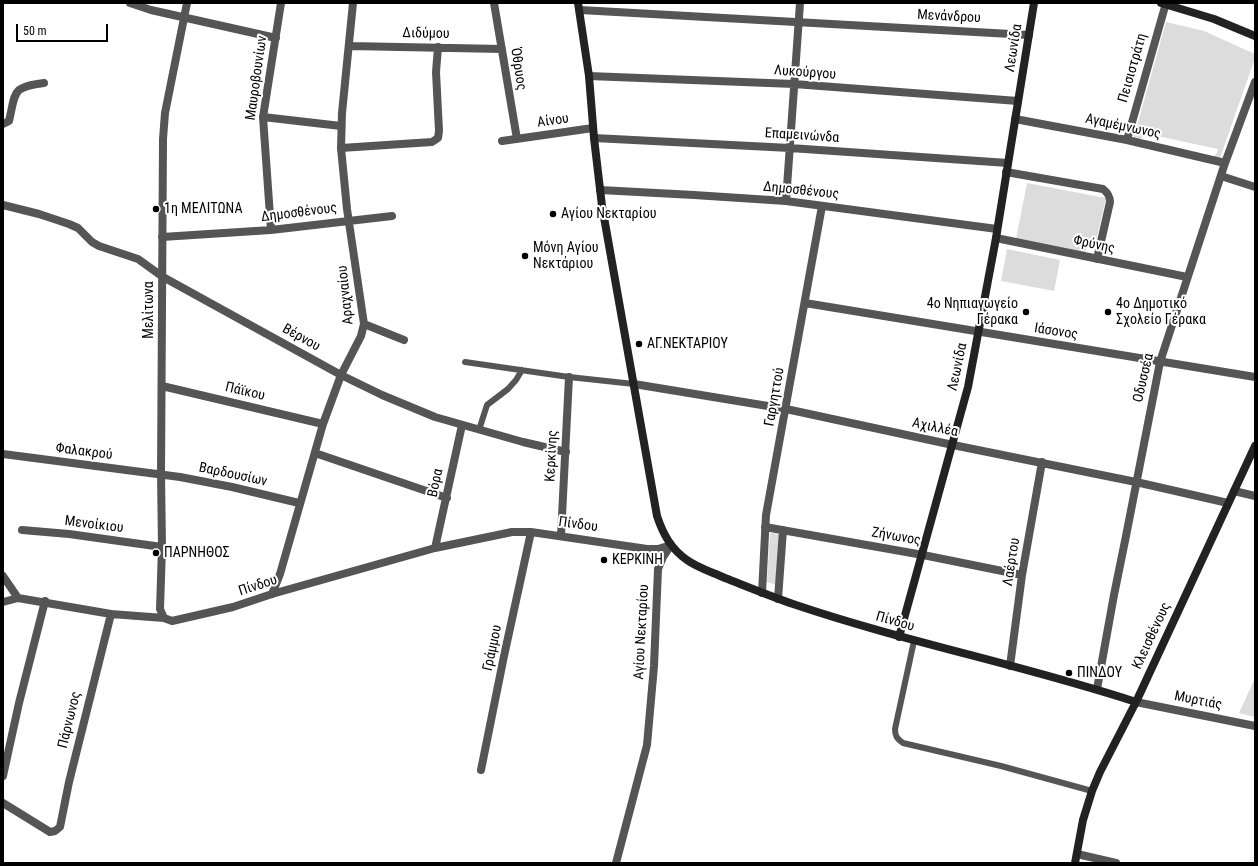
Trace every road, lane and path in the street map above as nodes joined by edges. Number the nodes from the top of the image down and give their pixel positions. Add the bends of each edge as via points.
1 (130, 3) edge
2 (187, 3) edge
3 (281, 3) edge
4 (353, 3) edge
5 (494, 3) edge
6 (800, 3) edge
7 (1034, 3) edge
8 (1164, 3) edge
9 (579, 6) edge
10 (184, 17) junction
11 (799, 21) junction
12 (1029, 35) junction
13 (1255, 36) edge
14 (276, 38) junction
15 (350, 46) junction
16 (438, 47) junction
17 (502, 49) junction
18 (589, 76) junction
19 (1255, 82) edge
20 (44, 83) dead end
21 (794, 84) junction
22 (1018, 101) junction
23 (263, 117) junction
24 (1015, 120) junction
25 (3, 124) edge
26 (341, 126) junction
27 (593, 128) junction
28 (594, 138) junction
29 (517, 140) junction
30 (1127, 140) junction
31 (502, 142) dead end
32 (341, 148) junction
33 (790, 148) junction
34 (1008, 163) junction
35 (1225, 163) junction
36 (1006, 172) junction
37 (1221, 176) junction
38 (1255, 187) edge
39 (600, 190) junction
40 (786, 201) junction
41 (3, 205) edge
42 (822, 206) junction
43 (392, 216) dead end
44 (350, 220) junction
45 (997, 228) junction
46 (271, 230) junction
47 (162, 238) junction
48 (996, 238) junction
49 (1097, 259) junction
50 (163, 276) junction
51 (1187, 277) junction
52 (805, 303) junction
53 (364, 324) junction
54 (978, 332) junction
55 (404, 340) dead end
56 (465, 362) dead end
57 (1160, 362) junction
58 (522, 370) junction
59 (341, 375) junction
60 (569, 377) junction
61 (1255, 377) edge
62 (634, 384) junction
63 (162, 386) junction
64 (786, 409) junction
65 (323, 424) junction
66 (462, 425) junction
67 (479, 430) junction
68 (953, 445) junction
69 (1255, 446) edge
70 (566, 452) junction
71 (315, 453) junction
72 (3, 454) edge
73 (1042, 462) junction
74 (161, 474) junction
75 (1136, 482) junction
76 (1234, 492) junction
77 (1255, 496) edge
78 (447, 498) junction
79 (299, 503) junction
80 (1228, 503) junction
81 (764, 527) junction
82 (22, 530) dead end
83 (783, 530) junction
84 (531, 532) junction
85 (561, 536) junction
86 (671, 545) junction
87 (162, 547) junction
88 (435, 548) junction
89 (923, 555) junction
90 (1022, 575) junction
91 (3, 576) edge
92 (762, 593) junction
93 (272, 594) junction
94 (18, 598) junction
95 (778, 599) junction
96 (45, 601) junction
97 (3, 602) edge
98 (111, 614) junction
99 (164, 618) junction
100 (900, 636) junction
101 (914, 641) junction
102 (1010, 666) junction
103 (1097, 690) junction
104 (1136, 702) junction
105 (1255, 726) edge
106 (481, 770) dead end
107 (3, 776) edge
108 (1092, 791) junction
109 (3, 803) edge
110 (1077, 854) junction
111 (616, 863) edge
112 (1075, 863) edge
113 (1116, 863) edge

1 - 10 street
2 - 10 street, Μελίτωνα
3 - 14 street, Μαυροβουνίων
4 - 15 street, Αραχναίου
5 - 17 street, Όθρυος
6 - 11 street
7 - 12 street, Λεωνίδα
8 - 13 street via 1214,19
8 - 30 street, Πεισιστράτη
9 - 11 street, Μενάνδρου
9 - 18 street
10 - 14 street
10 - 47 street, Μελίτωνα via 163,139
11 - 12 street, Μενάνδρου
11 - 21 street
12 - 22 street, Λεωνίδα
14 - 23 street, Μαυροβουνίων
15 - 16 street, Διδύμου
15 - 26 street, Αραχναίου
16 - 17 street, Διδύμου
16 - 32 street via 438,138 432,142
17 - 29 street, Όθρυος
18 - 21 street, Λυκούργου
18 - 27 street
19 - 35 street, Οδυσσέα
20 - 25 street via 26,86 16,92 9,121
21 - 22 street, Λυκούργου
21 - 33 street
22 - 24 street, Λεωνίδα
23 - 26 street
23 - 46 street, Μαυροβουνίων
24 - 30 street, Αγαμέμνωνος
24 - 34 street, Λεωνίδα
26 - 32 street, Αραχναίου
27 - 28 street
27 - 29 street, Αίνου
28 - 33 street, Επαμεινώνδα
28 - 39 street
29 - 31 street, Αίνου
30 - 35 street, Αγαμέμνωνος
32 - 44 street, Αραχναίου
33 - 34 street, Επαμεινώνδα
33 - 40 street
34 - 36 street, Λεωνίδα
35 - 37 street, Οδυσσέα
36 - 45 street, Λεωνίδα
36 - 49 street via 1106,191 1110,202
37 - 38 street
37 - 51 street, Οδυσσέα
39 - 40 street, Δημοσθένους
39 - 62 street
40 - 42 street, Δημοσθένους
41 - 50 street, Βέρνου via 78,228 99,246 138,258
42 - 45 street, Δημοσθένους
42 - 52 street, Γαργηττού
43 - 44 street, Δημοσθένους
44 - 46 street, Δημοσθένους
44 - 53 street, Αραχναίου
45 - 48 street, Λεωνίδα
46 - 47 street, Δημοσθένους
47 - 50 street, Μελίτωνα
48 - 49 street, Φρύνης
48 - 54 street, Λεωνίδα
49 - 51 street, Φρύνης
50 - 59 street, Βέρνου
50 - 63 street, Μελίτωνα
51 - 57 street, Οδυσσέα
52 - 54 street, Ιάσονος
52 - 64 street, Γαργηττού
53 - 55 street
53 - 59 street, Αραχναίου via 361,336
54 - 57 street, Ιάσονος
54 - 68 street, Λεωνίδα via 968,387
56 - 58 lane
57 - 61 street, Ιάσονος
57 - 75 street, Οδυσσέα
58 - 60 lane
58 - 67 lane via 508,389 487,405
59 - 65 street, Αραχναίου
59 - 66 street, Βέρνου via 408,406
60 - 62 lane
60 - 70 street, Κερκίνης
62 - 64 street, Αχιλλέα
62 - 86 street via 657,516
63 - 65 street, Πάϊκου
63 - 74 street, Μελίτωνα
64 - 68 street, Αχιλλέα
64 - 81 street, Γαργηττού
65 - 71 street, Αραχναίου
66 - 67 street, Βέρνου
66 - 78 street, Βόρα
67 - 70 street, Βέρνου
68 - 73 street, Αχιλλέα
68 - 89 street, Λεωνίδα
69 - 76 street, Κλεισθένους
70 - 85 street, Κερκίνης
71 - 78 street
71 - 79 street, Αραχναίου
72 - 74 street, Φαλακρού
73 - 75 street, Αχιλλέα
73 - 90 street, Λαέρτου
74 - 79 street, Βαρδουσίων
74 - 87 street, Μελίτωνα
75 - 80 street, Αχιλλέα
75 - 103 street, Οδυσσέα
76 - 77 street
76 - 80 street, Κλεισθένους
78 - 88 street, Βόρα
79 - 93 street, Αραχναίου
80 - 104 street, Κλεισθένους
81 - 83 street, Ζήνωνος
81 - 92 street, Γαργηττού
82 - 87 street, Μενοίκιου
83 - 89 street, Ζήνωνος
83 - 95 street
84 - 85 street, Πίνδου
84 - 88 street, Πίνδου via 512,532
84 - 106 street, Γράμμου
85 - 86 street, Πίνδου via 647,549
86 - 92 street, Πίνδου via 686,560 699,567
86 - 111 street, Αγίου Νεκταρίου via 658,569 654,666 647,745
87 - 99 street, Μελίτωνα via 160,609
88 - 93 street, Πίνδου
89 - 90 street, Ζήνωνος
89 - 100 street, Λεωνίδα
90 - 102 street, Λαέρτου
91 - 94 street
92 - 95 street, Πίνδου
93 - 99 street, Πίνδου via 182,620 172,622
94 - 96 street, Πίνδου
94 - 97 street, Πίνδου
95 - 100 street, Πίνδου
96 - 98 street, Πίνδου
96 - 107 street
98 - 99 street, Πίνδου
98 - 109 street, Πάρνωνος via 60,828 50,832
100 - 101 street, Πίνδου
101 - 102 street, Πίνδου
101 - 108 lane via 895,729 898,740
102 - 103 street, Πίνδου
103 - 104 street, Πίνδου
104 - 105 street, Μυρτιάς
104 - 108 street, Κλεισθένους
108 - 110 street, Κλεισθένους via 1083,820
110 - 112 street, Κλεισθένους
110 - 113 street

